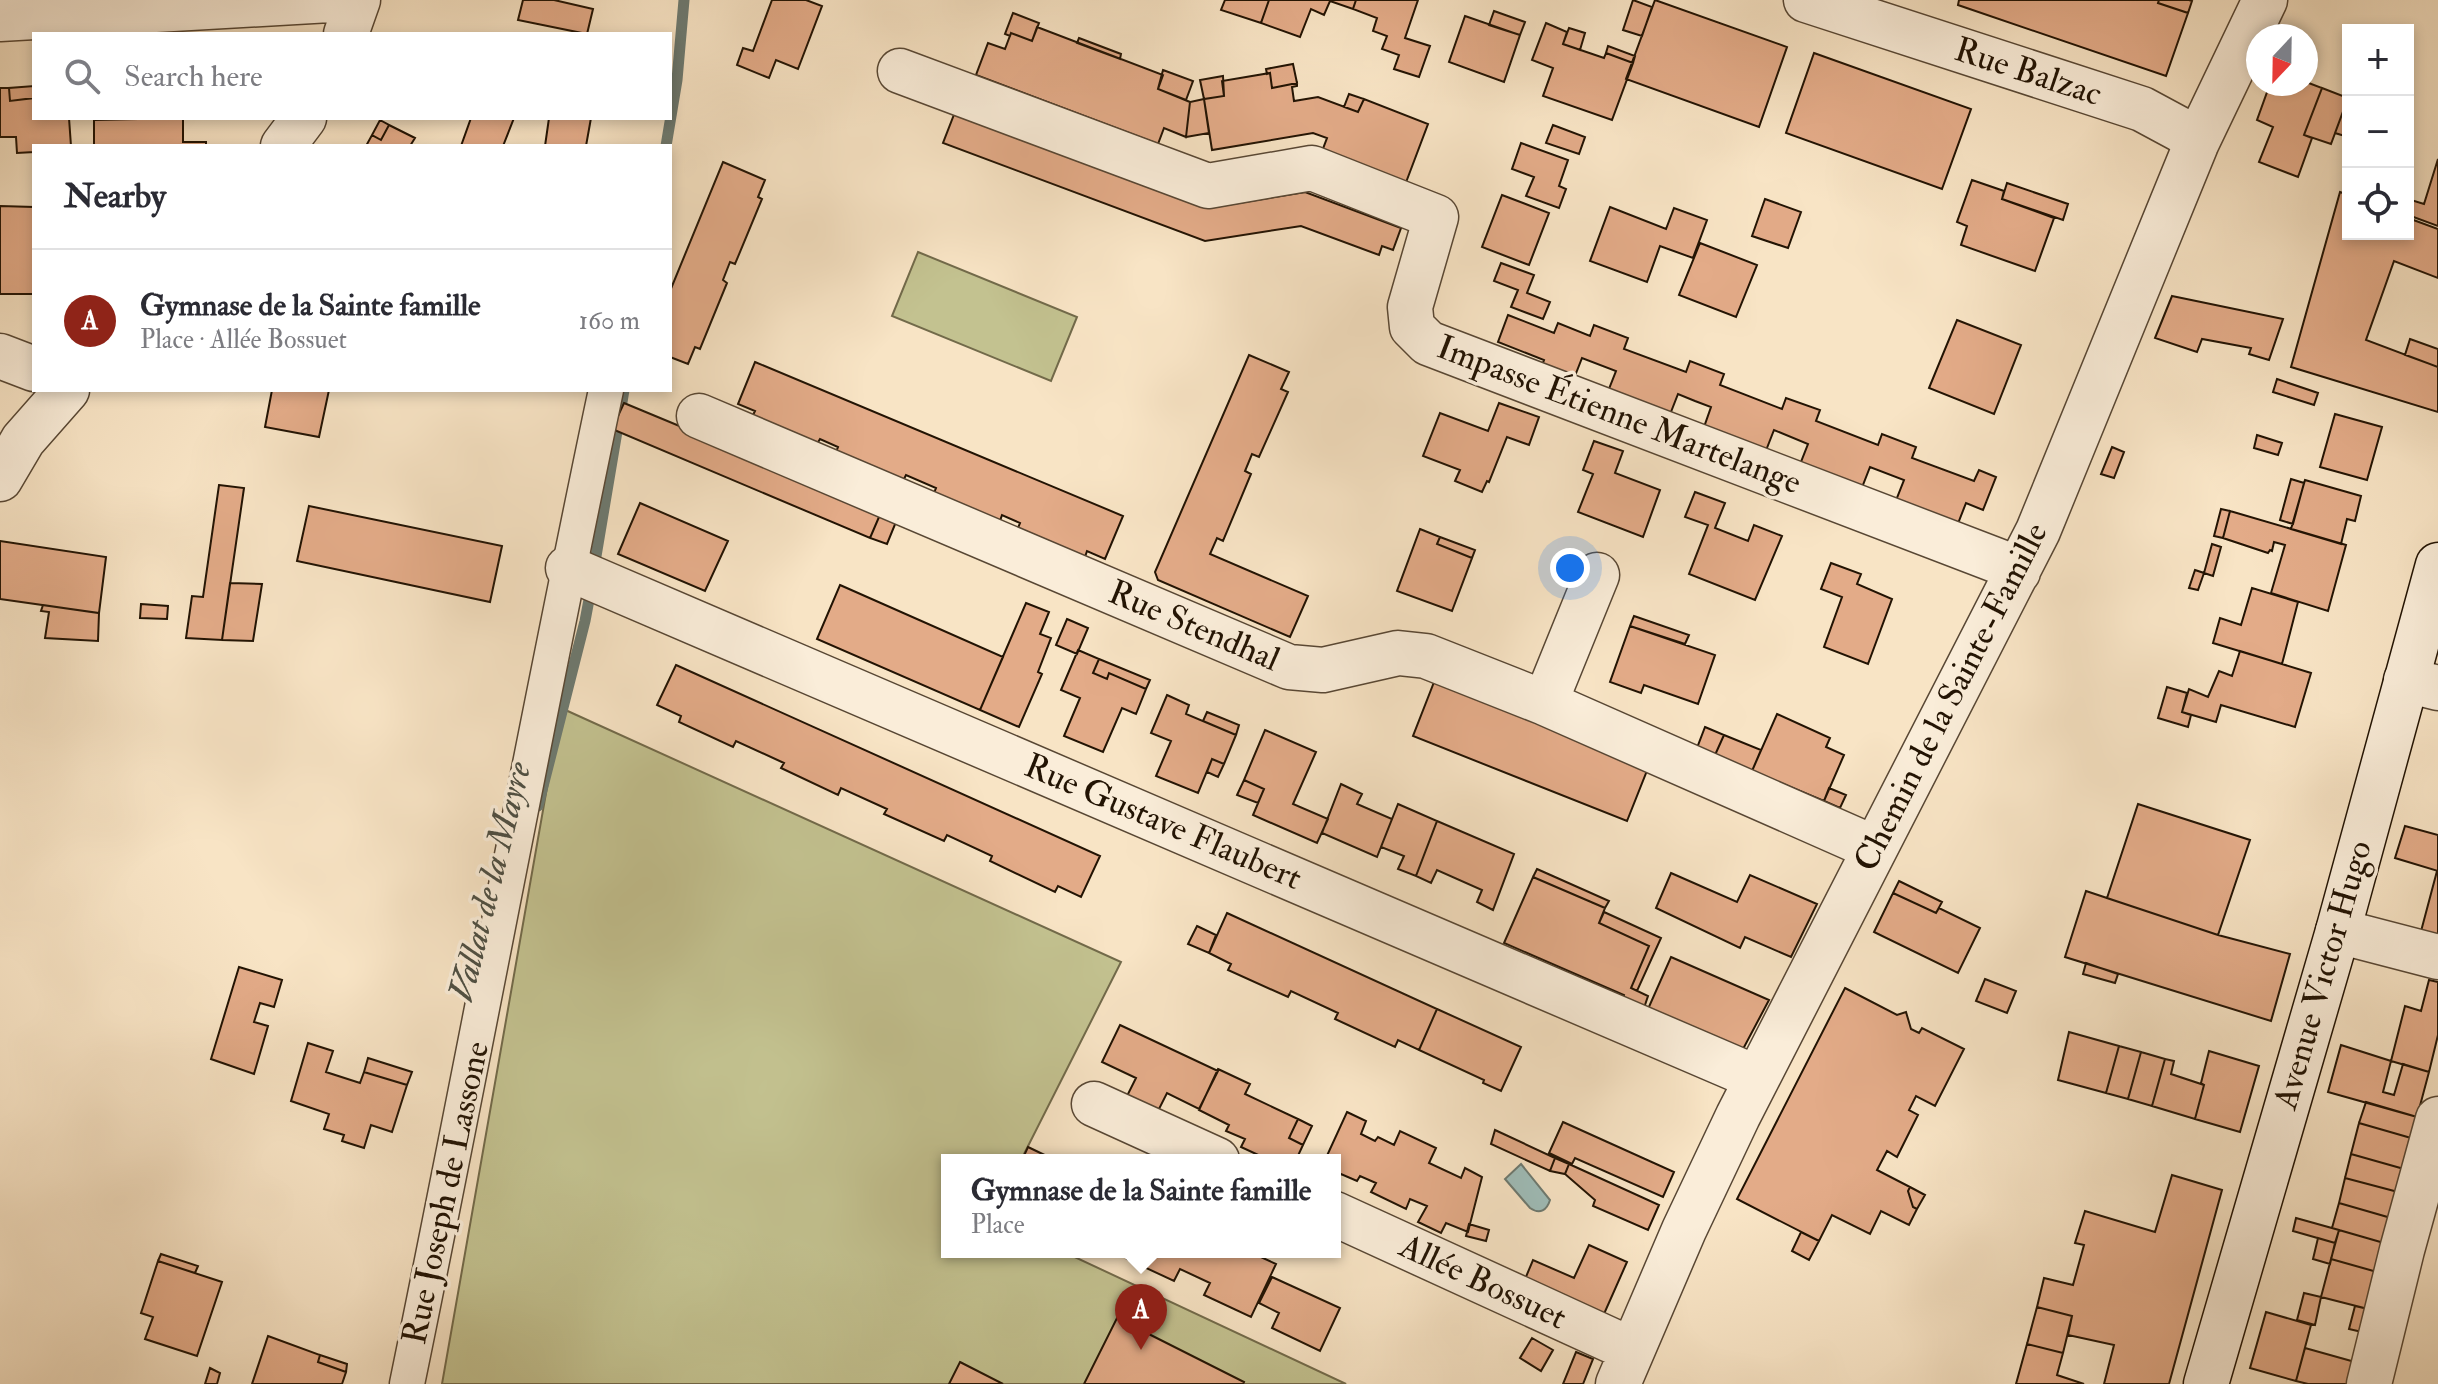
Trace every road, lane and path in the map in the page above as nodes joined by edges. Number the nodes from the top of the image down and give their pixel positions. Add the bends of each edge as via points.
1 (1806, 0) edge
2 (2265, 0) edge
3 (345, 8) edge
4 (0, 19) edge
5 (900, 71) dead end
6 (302, 120) edge
7 (2197, 142) junction
8 (284, 144) edge
9 (0, 356) edge
10 (32, 368) edge
11 (65, 392) edge
12 (606, 392) edge
13 (699, 416) dead end
14 (0, 479) edge
15 (2438, 565) edge
16 (568, 568) junction
17 (2018, 572) junction
18 (1597, 575) dead end
19 (2422, 684) edge
20 (1545, 703) junction
21 (1874, 848) junction
22 (2338, 931) junction
23 (2438, 957) edge
24 (1757, 1078) junction
25 (1094, 1104) dead end
26 (2438, 1119) edge
27 (1204, 1154) edge
28 (1341, 1217) edge
29 (1625, 1367) edge
30 (407, 1384) edge
31 (2206, 1384) edge
32 (2369, 1384) edge

1 - 7 street, Rue Balzac via 2142,109
2 - 7 street, Chemin de la Sainte-Famille
3 - 4 street
5 - 17 street, Impasse Étienne Martelange via 1208,186 1312,168 1436,217 1410,307 1412,327 1428,343
6 - 8 street
7 - 17 street, Chemin de la Sainte-Famille
9 - 10 street
11 - 14 street via 23,440
12 - 16 street, Rue Joseph de Lassone
13 - 20 street, Rue Stendhal via 1289,667 1323,670 1398,653 1426,656
15 - 19 street, Avenue Victor Hugo
16 - 24 street, Rue Gustave Flaubert
16 - 30 street, Rue Joseph de Lassone
17 - 21 street, Chemin de la Sainte-Famille
18 - 20 street
19 - 22 street, Avenue Victor Hugo
20 - 21 street, Rue Stendhal
21 - 24 street, Chemin de la Sainte-Famille
22 - 23 street
22 - 31 street, Avenue Victor Hugo
24 - 29 street, Chemin de la Sainte-Famille
25 - 27 street
26 - 32 street
28 - 29 street, Allée Bossuet

